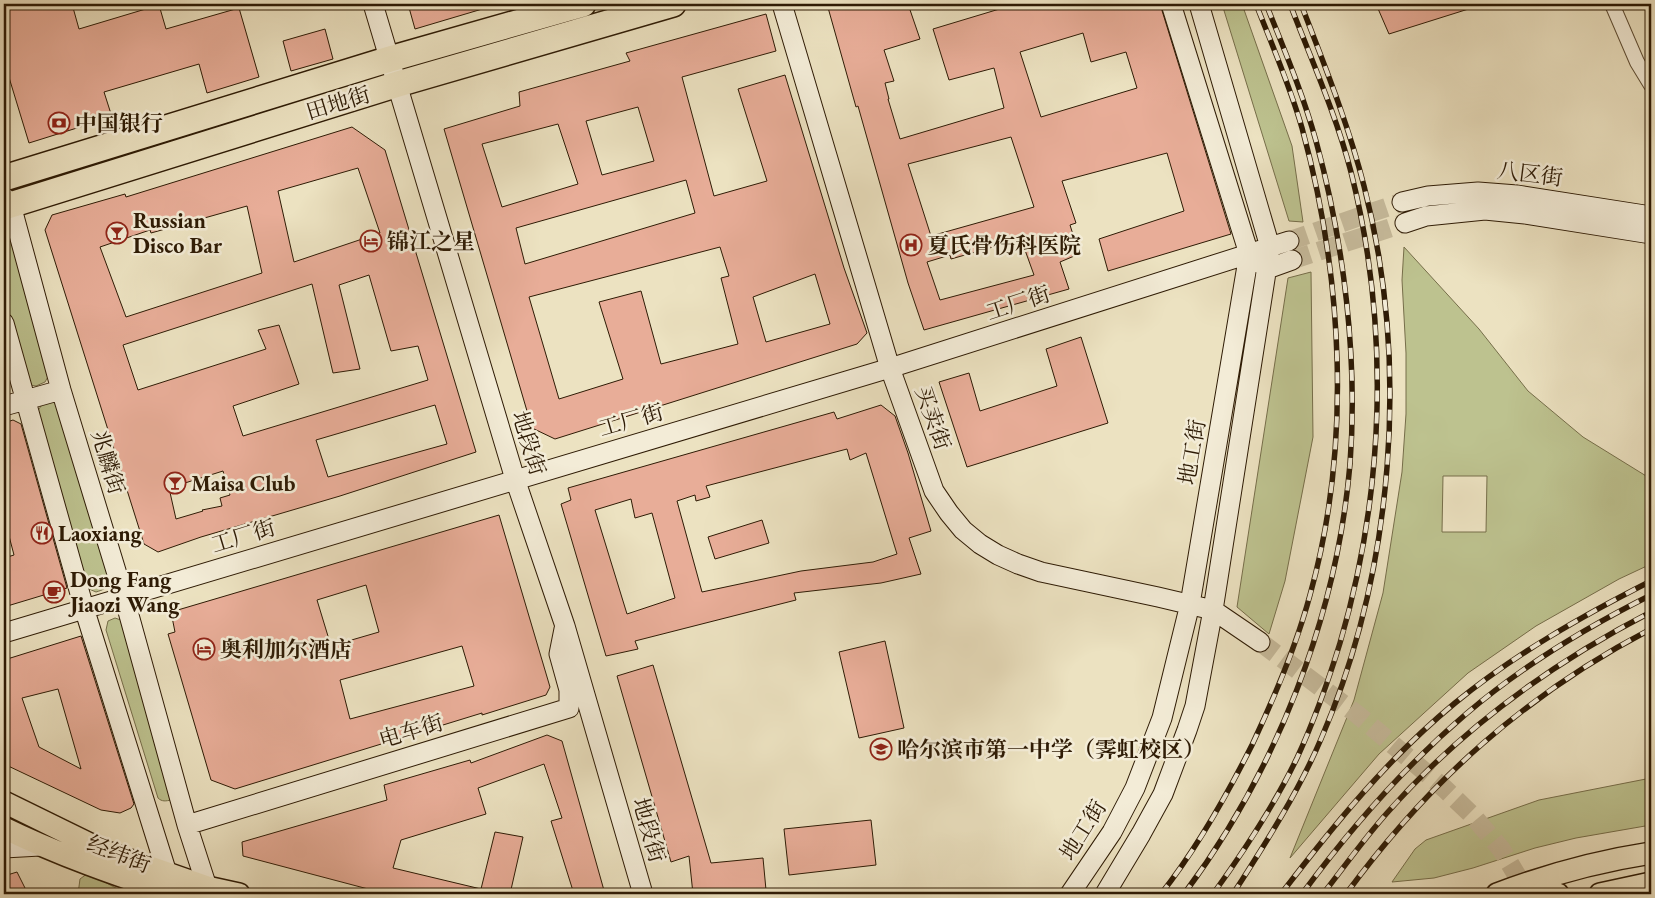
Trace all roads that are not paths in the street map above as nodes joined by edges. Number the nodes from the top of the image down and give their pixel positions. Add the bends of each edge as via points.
1 (373, 4) edge
2 (583, 4) edge
3 (673, 4) edge
4 (782, 4) edge
5 (1171, 4) edge
6 (1199, 4) edge
7 (1612, 4) edge
8 (390, 59) junction
9 (398, 84) junction
10 (1651, 85) edge
11 (4, 178) edge
12 (1402, 202) tunnel mouth
13 (6, 203) edge
14 (1651, 216) edge
15 (1405, 223) tunnel mouth
16 (1651, 234) edge
17 (1289, 241) tunnel mouth
18 (1270, 247) junction
19 (1249, 254) junction
20 (1292, 260) tunnel mouth
21 (1267, 269) junction
22 (4, 323) edge
23 (890, 368) junction
24 (62, 390) junction
25 (25, 400) junction
26 (4, 406) edge
27 (515, 479) junction
28 (124, 597) junction
29 (1190, 604) junction
30 (84, 608) junction
31 (1213, 610) junction
32 (565, 626) junction
33 (4, 633) edge
34 (1260, 642) tunnel mouth
35 (4, 802) edge
36 (187, 824) junction
37 (4, 828) edge
38 (40, 846) junction
39 (4, 848) edge
40 (1651, 853) edge
41 (1629, 856) junction
42 (167, 873) junction
43 (1651, 883) edge
44 (208, 887) junction
45 (1504, 892) edge
46 (176, 894) edge
47 (239, 894) edge
48 (643, 894) edge
49 (1070, 894) edge
50 (1105, 894) edge
51 (1558, 894) edge
52 (1594, 894) edge
53 (1600, 894) edge

1 - 8 main road, 地段街
2 - 8 highway, 田地街
3 - 9 highway, 田地街
4 - 23 main road, 买卖街
5 - 19 main road, 地工街
6 - 18 main road, 地工街
7 - 10 street via 1637,62
8 - 9 main road, 地段街
8 - 11 highway, 田地街
9 - 13 highway, 田地街
9 - 27 main road, 地段街
12 - 14 main road, 八区街 via 1428,196 1478,192
13 - 24 main road, 兆麟街
15 - 16 main road, 八区街 via 1426,216 1485,210
17 - 18 main road, 工厂街
18 - 19 main road, 工厂街
18 - 21 main road, 地工街
19 - 21 main road
19 - 23 main road, 工厂街
19 - 29 main road, 地工街
20 - 21 main road
21 - 31 main road, 地工街
22 - 25 main road
23 - 27 main road, 工厂街
23 - 29 main road, 买卖街 via 934,491 963,530 980,544 1041,572
24 - 25 main road
24 - 28 main road, 兆麟街
25 - 26 main road
25 - 30 main road
27 - 28 main road, 工厂街
27 - 32 main road, 地段街
28 - 30 main road, 工厂街
28 - 36 main road, 兆麟街
29 - 31 main road, 买卖街
29 - 49 main road, 地工街 via 1162,718 1135,788 1112,832
30 - 33 main road, 工厂街
30 - 42 main road
31 - 34 main road, 买卖街
31 - 50 main road, 地工街 via 1194,706 1175,764 1163,794
32 - 36 main road, 电车街 via 559,654 569,690 569,708
32 - 48 main road, 地段街
35 - 42 main road, 经纬街 via 104,851
36 - 44 main road, 兆麟街
37 - 38 main road, 经纬街
38 - 39 main road
38 - 46 main road, 经纬街
40 - 41 main road
41 - 45 main road via 1550,875
41 - 52 main road
42 - 44 main road, 经纬街
42 - 46 main road
43 - 53 main road
44 - 47 main road, 经纬街
45 - 51 main road via 1541,890

